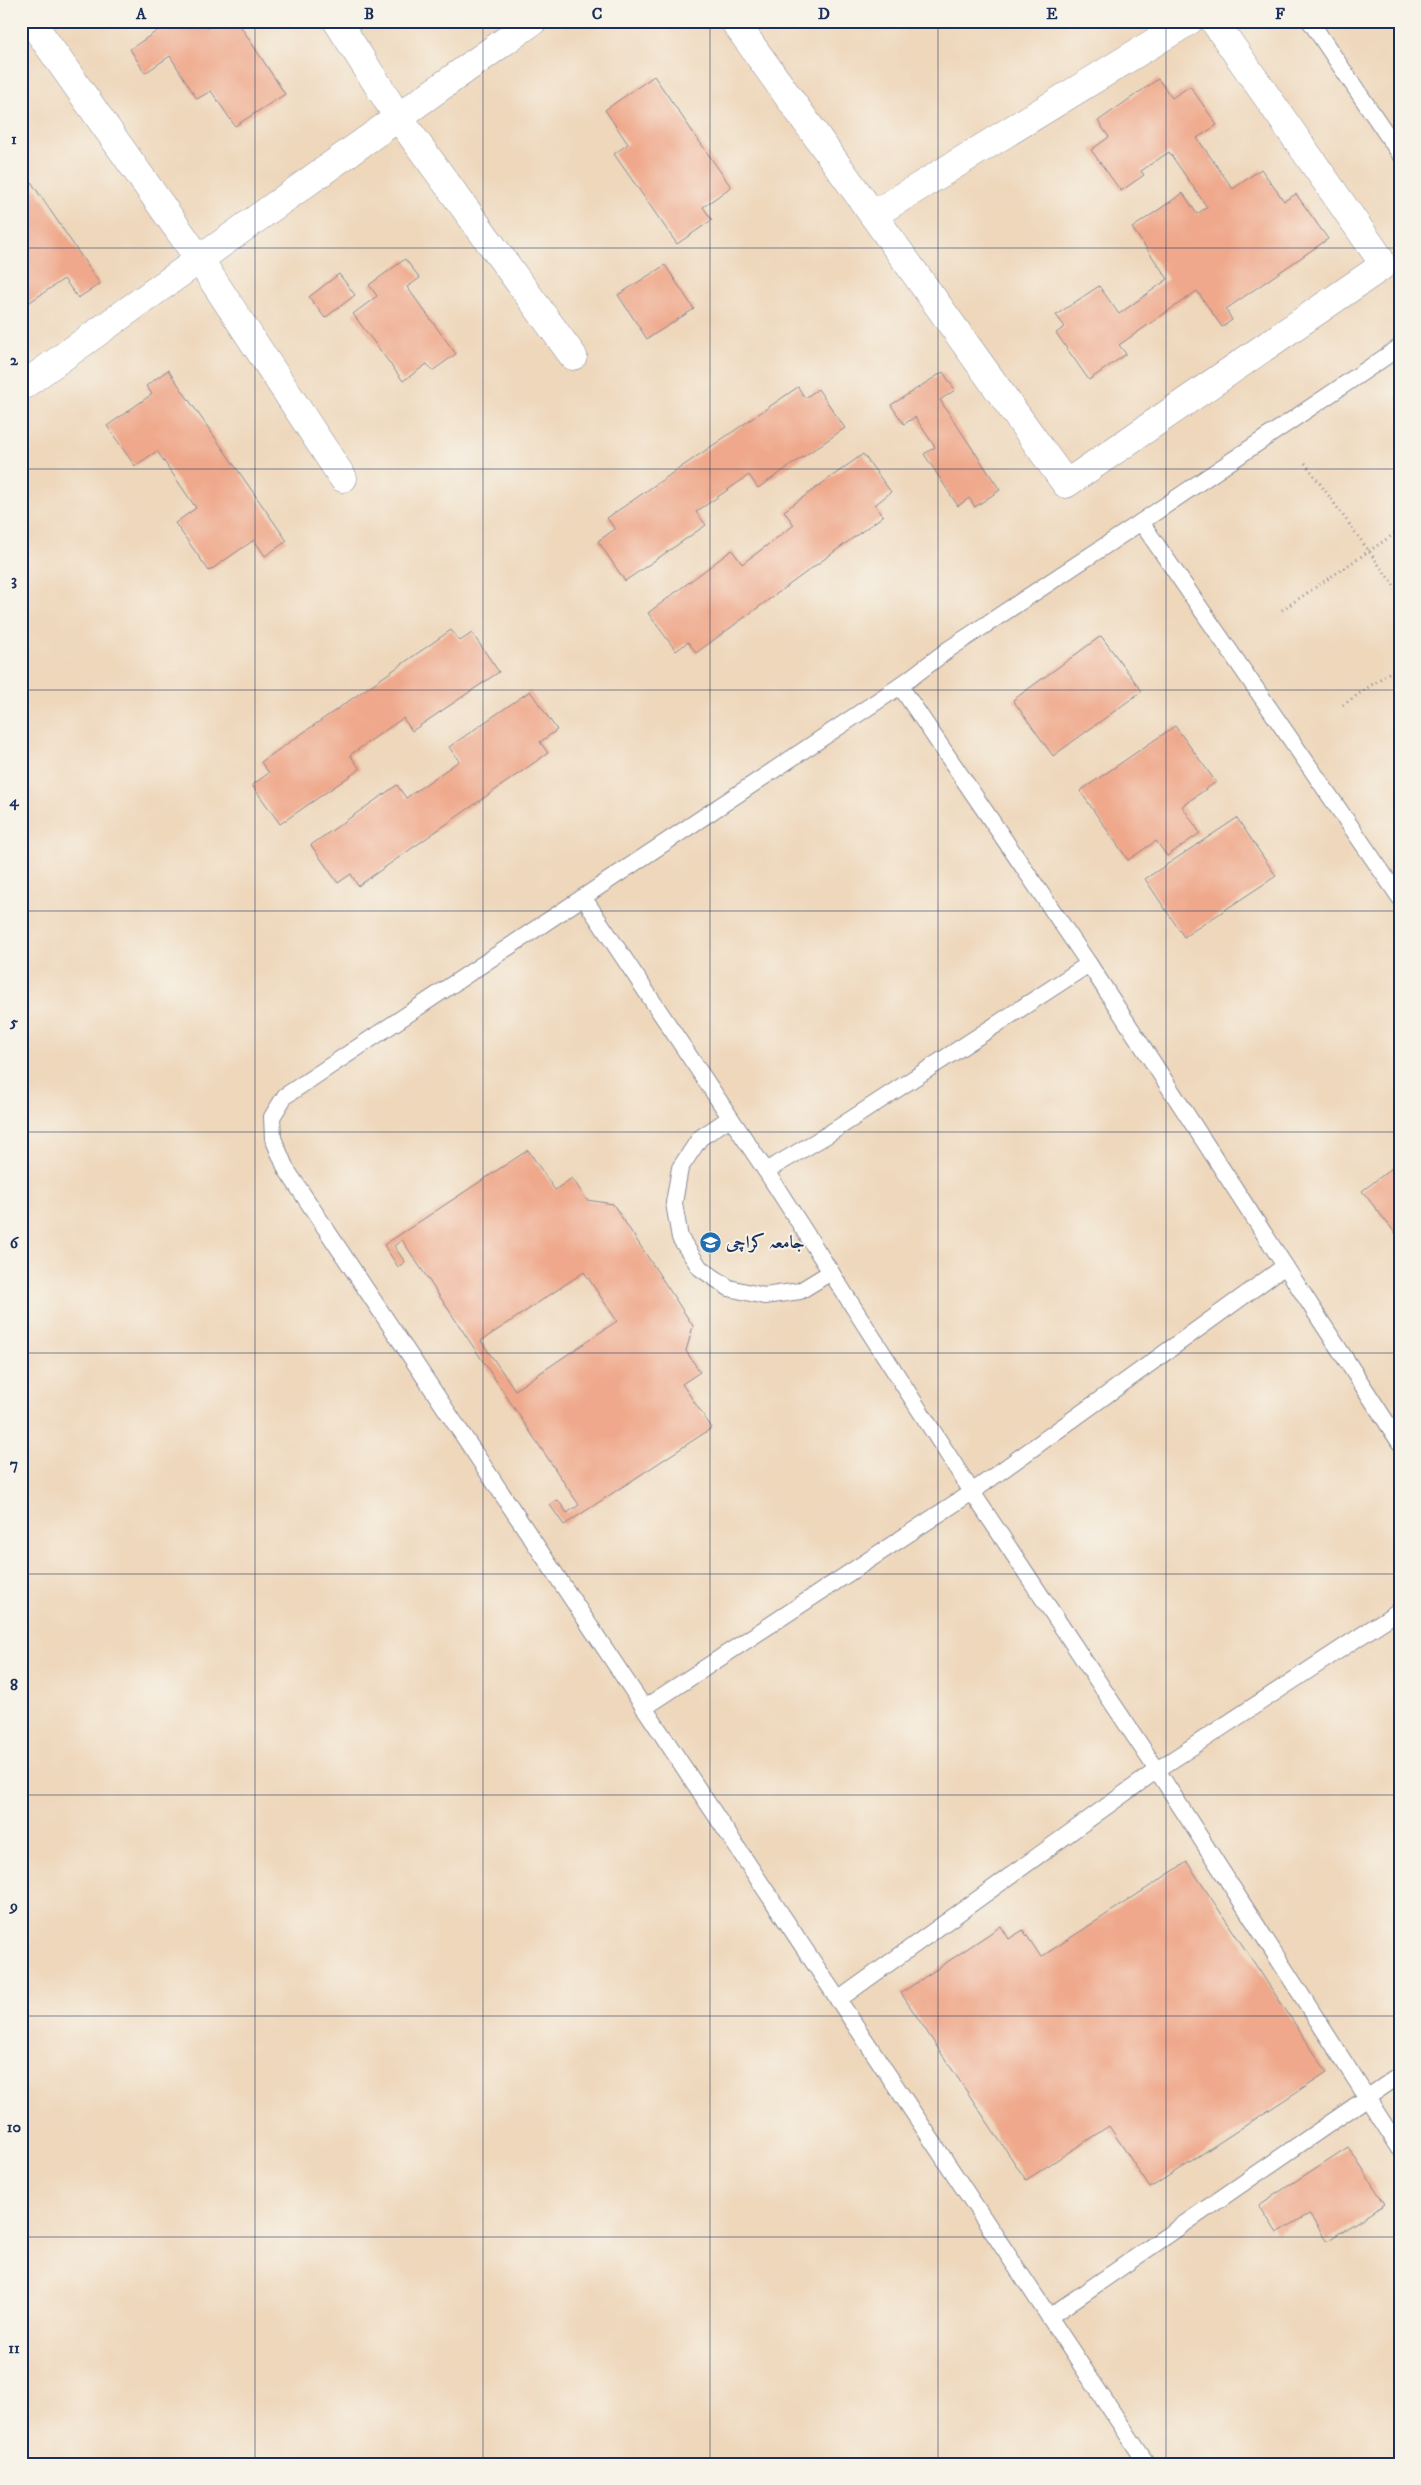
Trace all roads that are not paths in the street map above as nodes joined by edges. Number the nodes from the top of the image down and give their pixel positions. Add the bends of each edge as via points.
1 (31, 21) edge
2 (337, 21) edge
3 (533, 21) edge
4 (734, 21) edge
5 (1189, 21) edge
6 (1214, 21) edge
7 (1310, 21) edge
8 (398, 117) junction
9 (1400, 154) edge
10 (873, 215) junction
11 (199, 259) junction
12 (1400, 347) edge
13 (573, 356) dead end
14 (21, 387) edge
15 (344, 478) dead end
16 (1141, 522) junction
17 (900, 686) junction
18 (584, 897) junction
19 (1400, 898) edge
20 (1088, 964) junction
21 (730, 1118) junction
22 (766, 1172) junction
23 (1285, 1266) junction
24 (831, 1272) junction
25 (1400, 1443) edge
26 (972, 1492) junction
27 (1400, 1610) edge
28 (644, 1708) junction
29 (1157, 1770) junction
30 (838, 2000) junction
31 (1400, 2075) edge
32 (1367, 2098) junction
33 (1400, 2149) edge
34 (1049, 2317) junction
35 (1147, 2464) edge

1 - 11 street
2 - 8 street
3 - 8 street
4 - 10 street
5 - 10 street
6 - 10 street via 1379,257 1380,267 1066,484
7 - 9 lane
8 - 11 street
8 - 13 street
11 - 14 street
11 - 15 street
12 - 16 lane
16 - 17 lane via 948,649
16 - 19 lane
17 - 18 lane
17 - 20 lane
18 - 21 lane
18 - 28 lane via 286,1096 272,1117 273,1138 286,1169
20 - 22 lane
20 - 23 lane
21 - 22 lane
21 - 24 lane via 700,1138 680,1168 674,1203 680,1238 700,1268 729,1288 764,1296 800,1291
22 - 24 lane
23 - 25 lane
23 - 26 lane
24 - 26 lane
26 - 28 lane
26 - 29 lane
27 - 29 lane
28 - 30 lane
29 - 30 lane
29 - 32 lane
30 - 34 lane
31 - 32 lane
32 - 33 lane
32 - 34 lane
34 - 35 lane

